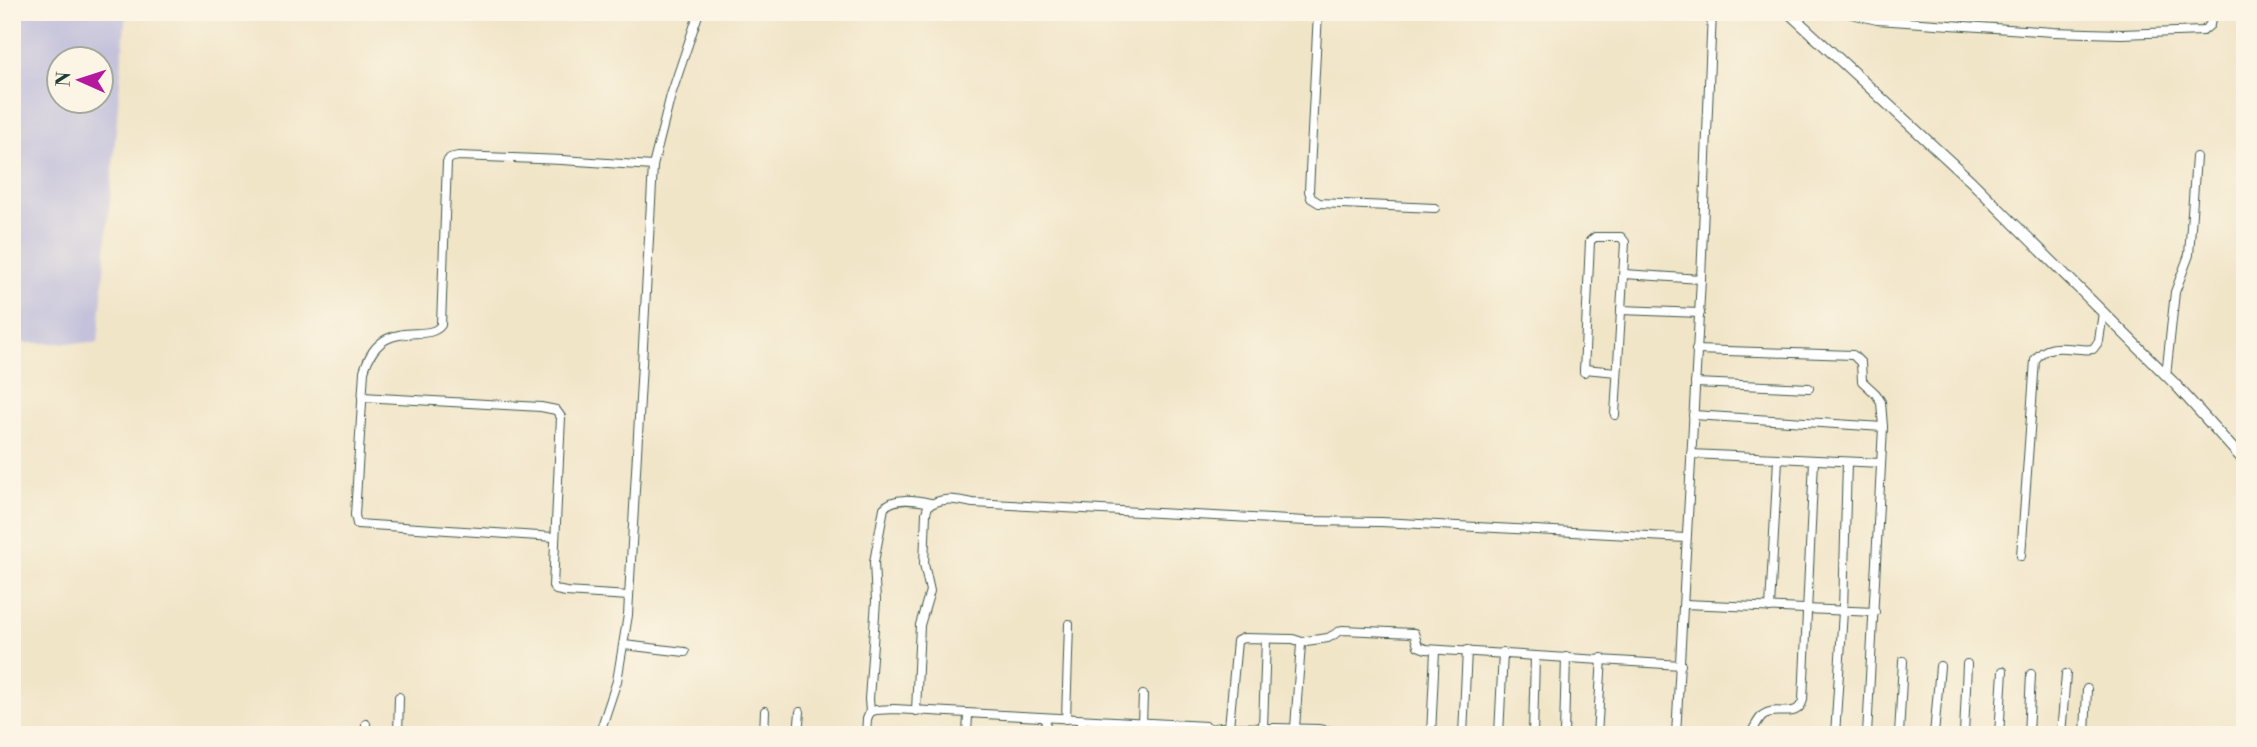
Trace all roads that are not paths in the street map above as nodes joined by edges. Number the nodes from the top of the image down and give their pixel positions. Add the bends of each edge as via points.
1 (699, 12) edge
2 (1318, 12) edge
3 (1712, 12) edge
4 (1819, 12) edge
5 (1843, 12) edge
6 (2212, 12) edge
7 (1789, 14) edge
8 (2196, 157) dead end
9 (653, 166) junction
10 (1435, 208) dead end
11 (1624, 274) junction
12 (1701, 279) junction
13 (1621, 310) junction
14 (2103, 312) junction
15 (1700, 313) junction
16 (1696, 350) junction
17 (1617, 372) junction
18 (2166, 376) junction
19 (1695, 383) junction
20 (1809, 388) dead end
21 (362, 397) junction
22 (1615, 415) dead end
23 (1693, 415) junction
24 (1883, 427) junction
25 (1691, 454) junction
26 (1779, 458) junction
27 (1814, 460) junction
28 (1847, 462) junction
29 (2245, 462) edge
30 (1881, 463) junction
31 (930, 503) junction
32 (554, 537) junction
33 (1686, 538) junction
34 (2021, 556) dead end
35 (629, 596) junction
36 (1684, 604) junction
37 (1770, 608) junction
38 (1807, 610) junction
39 (1843, 611) junction
40 (1875, 612) junction
41 (1069, 624) dead end
42 (1266, 639) junction
43 (1302, 642) junction
44 (624, 645) junction
45 (1435, 650) junction
46 (1467, 650) junction
47 (685, 652) dead end
48 (1503, 652) junction
49 (1535, 656) junction
50 (1566, 657) junction
51 (1602, 658) junction
52 (1903, 661) dead end
53 (1966, 664) dead end
54 (1681, 665) junction
55 (1940, 666) dead end
56 (2003, 671) dead end
57 (2031, 674) dead end
58 (2066, 674) dead end
59 (2087, 689) dead end
60 (1143, 695) dead end
61 (399, 697) dead end
62 (765, 711) dead end
63 (916, 711) junction
64 (800, 712) dead end
65 (870, 712) junction
66 (968, 714) junction
67 (1046, 718) junction
68 (1066, 719) junction
69 (1081, 720) junction
70 (1116, 722) junction
71 (366, 724) dead end
72 (1145, 724) junction
73 (1229, 727) junction
74 (1264, 728) junction
75 (1295, 728) junction
76 (1182, 730) edge
77 (1212, 732) edge
78 (366, 735) edge
79 (398, 735) edge
80 (599, 735) edge
81 (764, 735) edge
82 (798, 735) edge
83 (866, 735) edge
84 (967, 735) edge
85 (1045, 735) edge
86 (1081, 735) edge
87 (1115, 735) edge
88 (1148, 735) edge
89 (1357, 735) edge
90 (1431, 735) edge
91 (1464, 735) edge
92 (1499, 735) edge
93 (1533, 735) edge
94 (1564, 735) edge
95 (1597, 735) edge
96 (1676, 735) edge
97 (1750, 735) edge
98 (1835, 735) edge
99 (1867, 735) edge
100 (1899, 735) edge
101 (1934, 735) edge
102 (1964, 735) edge
103 (1999, 735) edge
104 (2028, 735) edge
105 (2061, 735) edge
106 (2085, 735) edge

1 - 9 street
2 - 10 street via 1311,198 1319,203
3 - 12 street
4 - 7 street
5 - 6 street via 1877,20 2121,34 2203,31 2210,25
7 - 14 street via 1971,181
8 - 18 street via 2189,255 2175,292
9 - 21 street via 450,158 441,325 432,332 395,334 380,344 366,364
9 - 35 street
11 - 12 street
11 - 13 street
11 - 17 street via 1624,240 1592,239 1584,371
12 - 15 street
13 - 15 street
13 - 17 street
14 - 18 street
14 - 34 street via 2098,346 2086,350 2053,347 2035,360
15 - 16 street
16 - 19 street
16 - 24 street via 1853,355 1861,363 1862,381 1881,402
17 - 22 street
18 - 29 street
19 - 20 street
19 - 23 street
21 - 32 street via 556,410 561,417
21 - 32 street via 357,524
23 - 24 street
23 - 25 street
24 - 30 street
25 - 26 street
25 - 33 street
26 - 27 street
26 - 37 street
27 - 28 street
27 - 38 street
28 - 30 street
28 - 39 street
30 - 40 street
31 - 33 street via 954,499 1306,522
31 - 63 street via 924,557 930,591 919,625
31 - 65 street via 897,501 884,509 874,562
32 - 35 street via 552,580 556,590
33 - 36 street
35 - 44 street
36 - 37 street
36 - 54 street
37 - 38 street
38 - 39 street
38 - 97 street via 1801,706 1794,712 1763,715
39 - 40 street
39 - 98 street
40 - 99 street
41 - 68 street
42 - 43 street
42 - 73 street via 1243,638 1236,643
42 - 74 street
43 - 45 street via 1328,638 1342,630 1411,632 1416,634 1418,646
43 - 75 street
44 - 47 street
44 - 80 street
45 - 46 street
45 - 90 street
46 - 48 street
46 - 91 street
48 - 49 street
48 - 92 street
49 - 50 street
49 - 93 street
50 - 51 street
50 - 94 street
51 - 54 street
51 - 95 street
52 - 100 street
53 - 102 street
54 - 96 street
55 - 101 street
56 - 103 street
57 - 104 street
58 - 105 street
59 - 106 street
60 - 72 street
61 - 79 street
62 - 81 street
63 - 65 street
63 - 66 street
64 - 82 street
65 - 83 street
66 - 67 street
66 - 84 street
67 - 68 street
67 - 85 street
68 - 69 street
69 - 70 street
69 - 86 street
70 - 72 street
70 - 87 street
71 - 78 street
72 - 76 street
72 - 88 street
73 - 74 street
73 - 77 street
74 - 75 street
75 - 89 street
76 - 77 street via 1206,726

